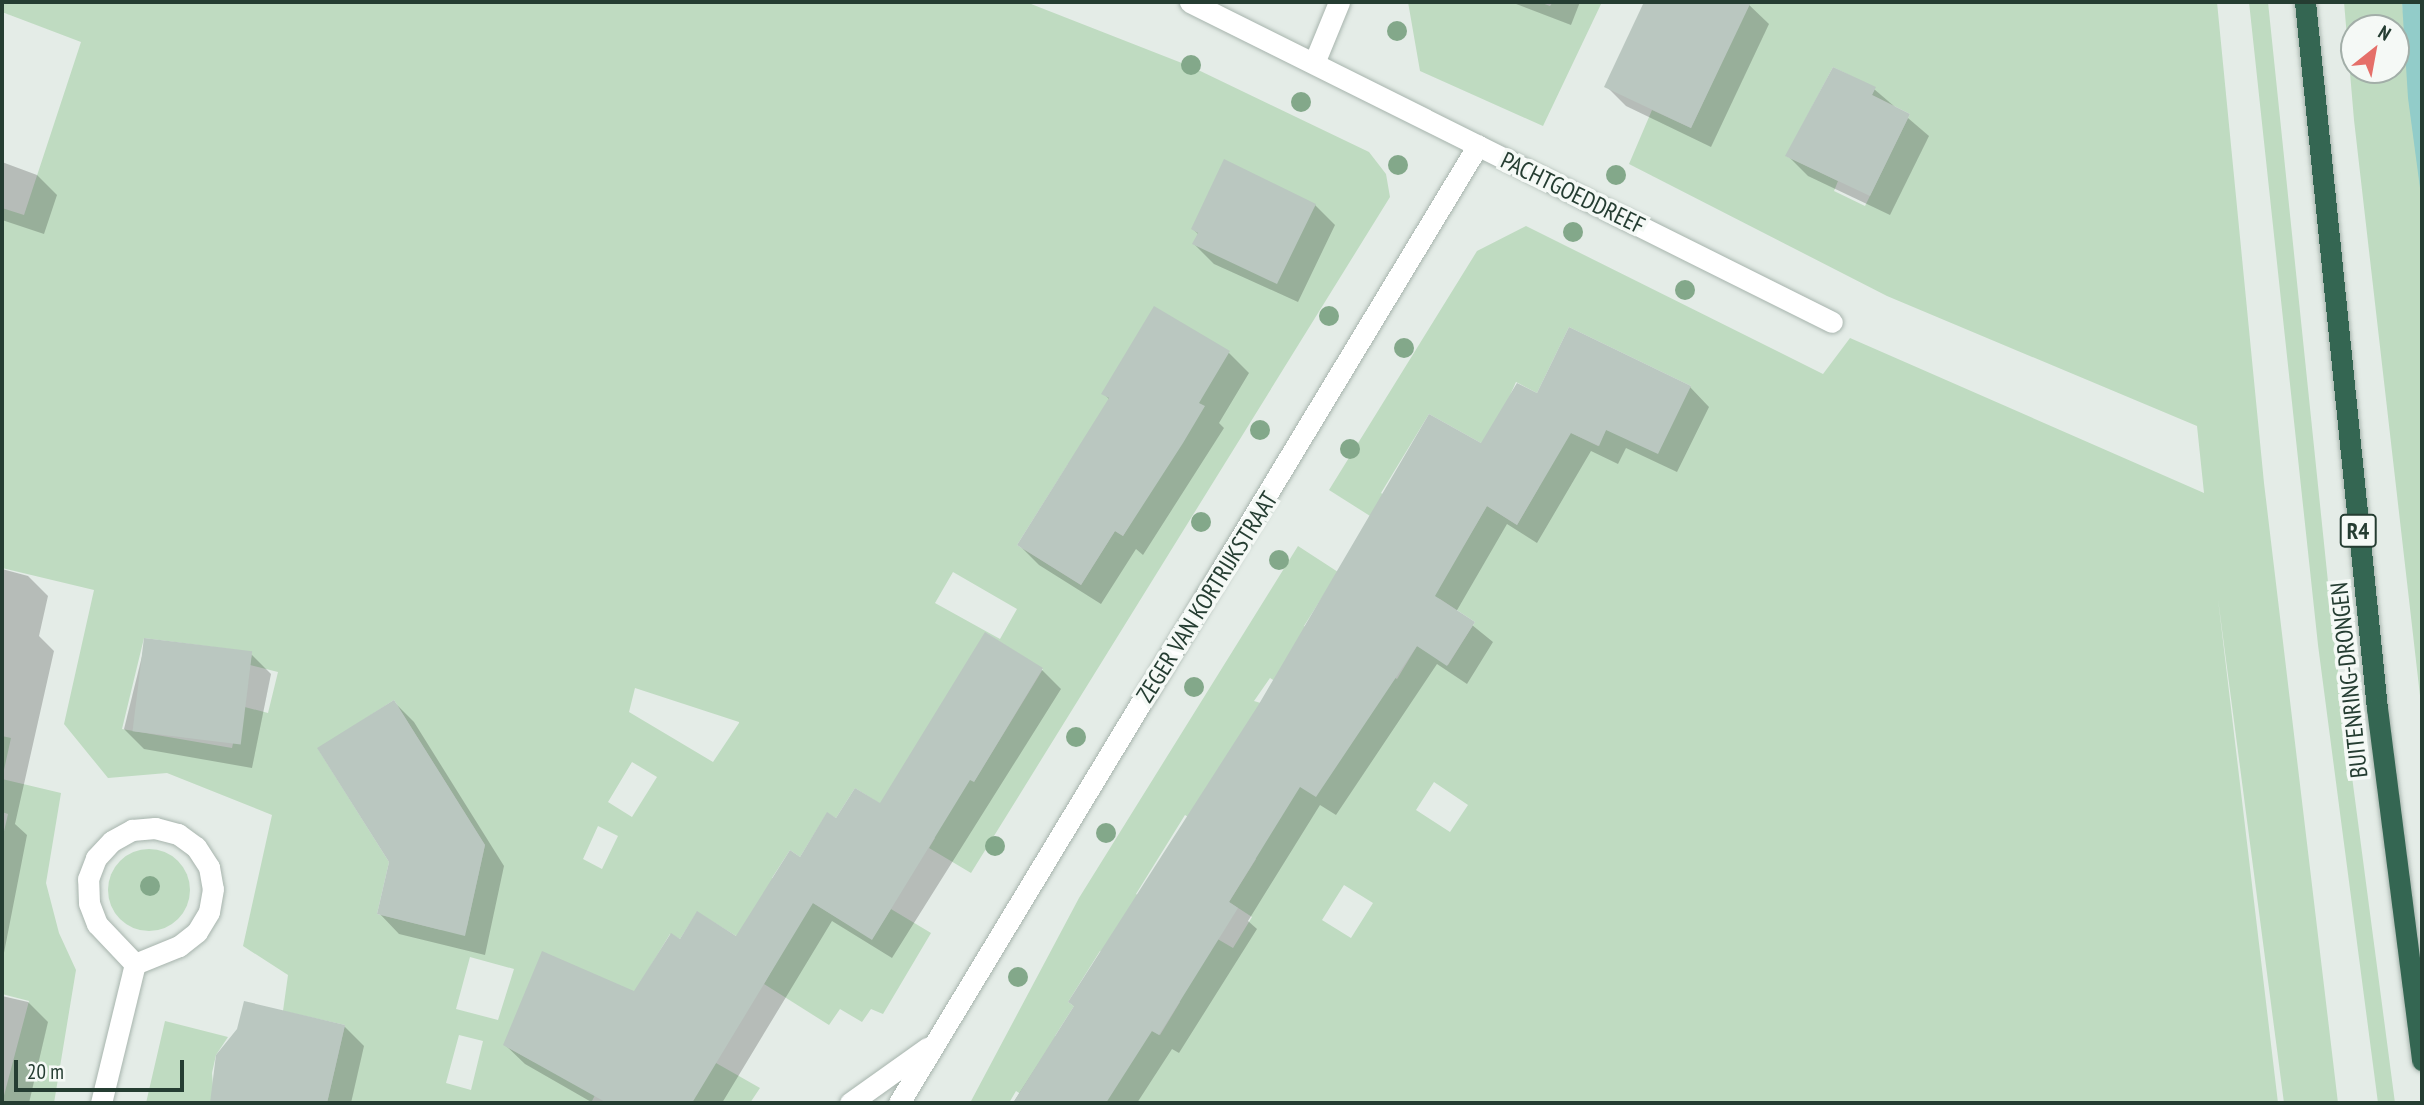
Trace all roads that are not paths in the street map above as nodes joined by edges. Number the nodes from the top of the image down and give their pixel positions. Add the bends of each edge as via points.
1 (1190, 2) edge
2 (1339, 2) edge
3 (2305, 2) edge
4 (1314, 63) junction
5 (1478, 145) junction
6 (1832, 322) dead end
7 (135, 964) junction
8 (931, 1045) junction
9 (2422, 1060) edge
10 (101, 1103) edge
11 (850, 1103) edge
12 (899, 1103) edge

1 - 4 street, PACHTGOEDDREEF
2 - 4 street
3 - 9 highway, BUITENRING-DRONGEN / R4 via 2377,708
4 - 5 street, PACHTGOEDDREEF
5 - 6 street, PACHTGOEDDREEF
5 - 8 street, ZEGER VAN KORTRIJKSTRAAT via 1250,529
7 - 7 street via 179,946 197,932 209,912 213,890 209,867 196,847 178,834 155,828 132,830 112,841 96,858 88,879 89,903 97,924
7 - 10 street
8 - 11 street, ZEGER VAN KORTRIJKSTRAAT
8 - 12 street, ZEGER VAN KORTRIJKSTRAAT

